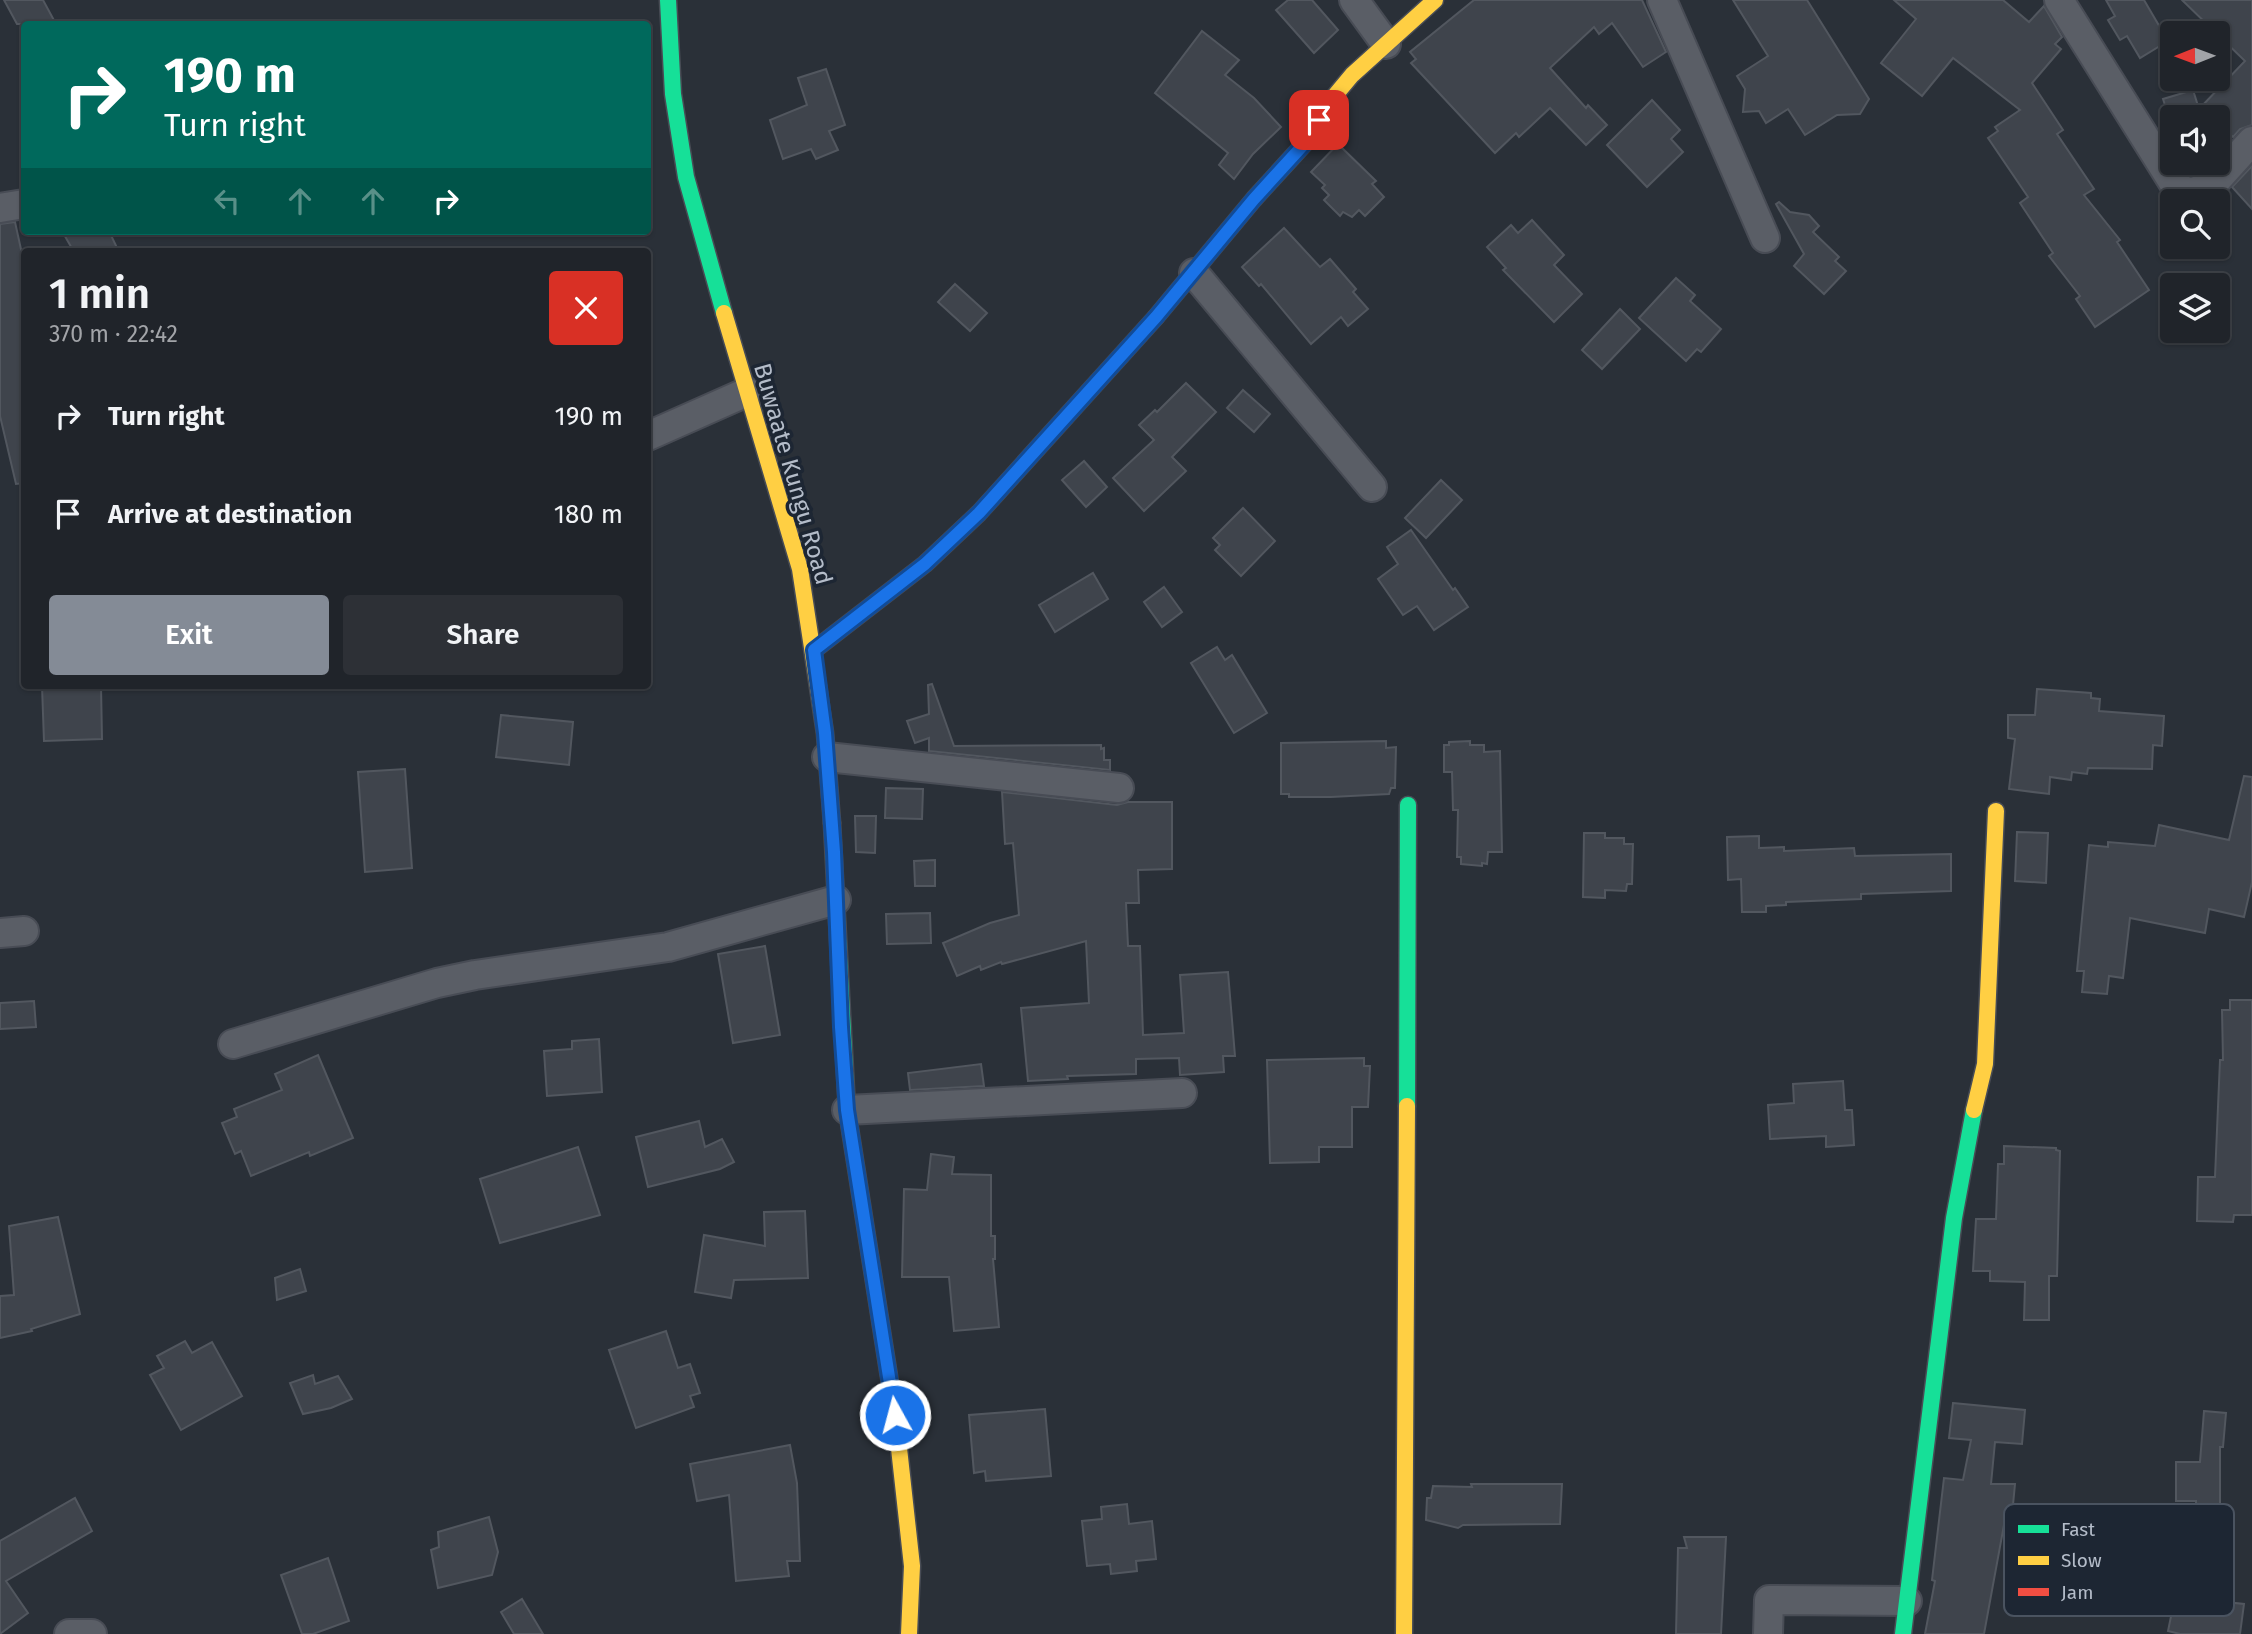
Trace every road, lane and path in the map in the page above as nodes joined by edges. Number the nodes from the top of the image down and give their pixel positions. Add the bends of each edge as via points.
1 (668, 0) edge
2 (1354, 0) edge
3 (1435, 0) edge
4 (1662, 0) edge
5 (2059, 0) edge
6 (1385, 44) junction
7 (2252, 141) edge
8 (21, 204) edge
9 (0, 208) edge
10 (1765, 238) dead end
11 (1194, 273) junction
12 (747, 392) junction
13 (651, 435) edge
14 (1372, 487) dead end
15 (814, 650) junction
16 (827, 757) junction
17 (1119, 788) dead end
18 (1408, 805) dead end
19 (1996, 811) dead end
20 (836, 900) junction
21 (233, 1044) dead end
22 (1182, 1093) dead end
23 (847, 1110) junction
24 (1907, 1601) junction
25 (69, 1634) edge
26 (92, 1634) edge
27 (909, 1634) edge
28 (1404, 1634) edge
29 (1768, 1634) edge
30 (1903, 1634) edge

1 - 12 street, Buwaate Kungu Road via 673,94 686,177
2 - 6 street
3 - 6 street
4 - 10 street
5 - 7 street via 2176,187 2191,193 2213,184
6 - 11 street via 1352,75 1306,142
8 - 9 street
11 - 14 street
11 - 15 street via 979,513 925,564
12 - 13 street
12 - 15 street, Buwaate Kungu Road via 800,569
15 - 16 street, Buwaate Kungu Road
16 - 17 street
16 - 20 street, Buwaate Kungu Road
18 - 28 street
19 - 24 street via 1985,1064 1954,1218
20 - 21 street via 668,947 437,983
20 - 23 street, Buwaate Kungu Road
22 - 23 street
23 - 27 street, Buwaate Kungu Road via 893,1389 912,1566
24 - 29 street via 1769,1600
24 - 30 street
25 - 26 street

